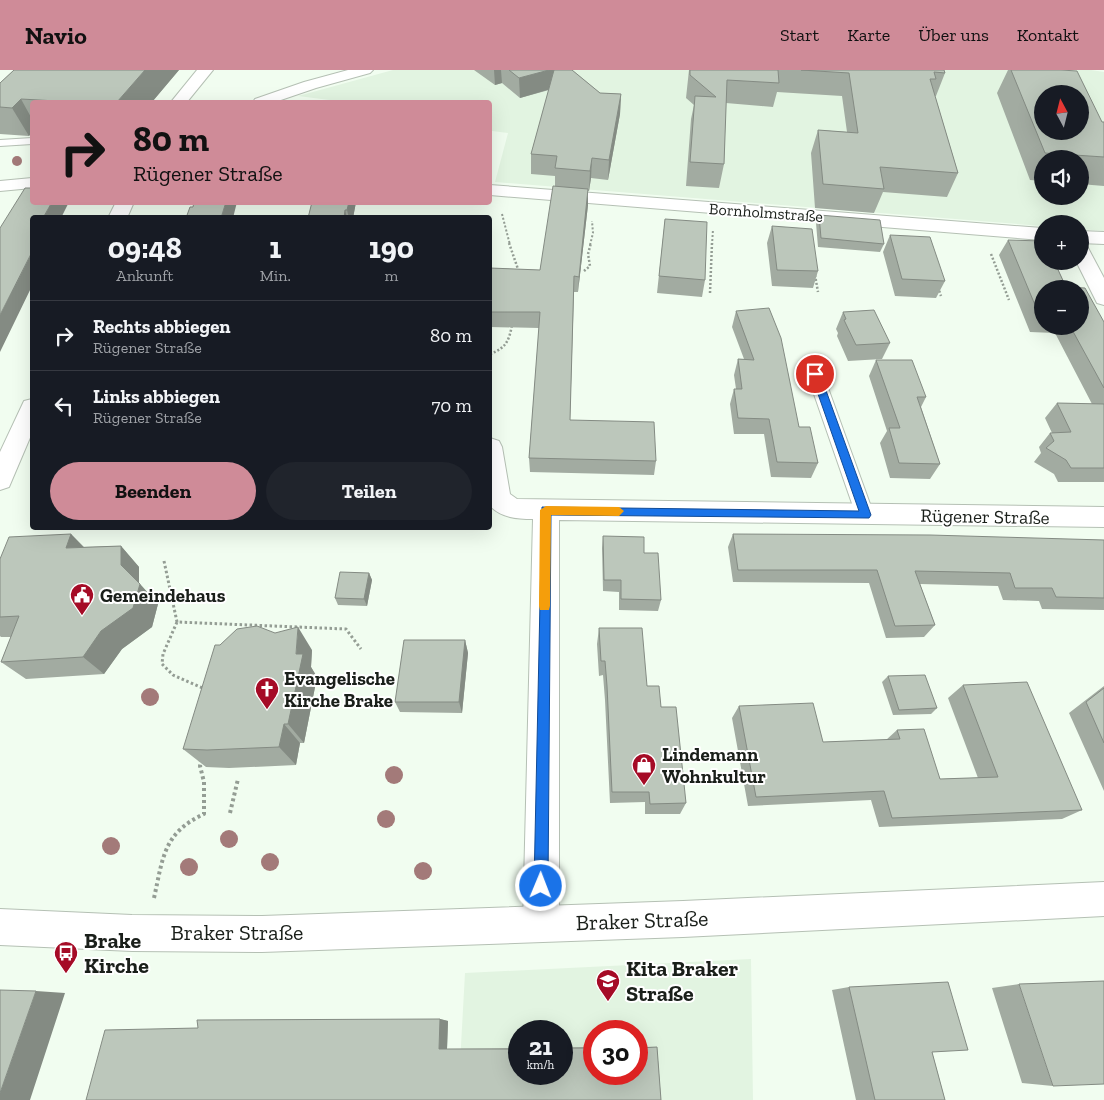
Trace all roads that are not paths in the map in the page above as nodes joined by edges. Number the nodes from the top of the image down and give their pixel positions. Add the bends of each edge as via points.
1 (205, 70) edge
2 (364, 70) edge
3 (181, 100) edge
4 (266, 100) edge
5 (30, 141) edge
6 (0, 143) edge
7 (30, 183) edge
8 (0, 186) edge
9 (495, 191) edge
10 (1034, 233) edge
11 (1089, 237) edge
12 (1104, 238) edge
13 (1089, 268) edge
14 (1104, 298) edge
15 (815, 374) dead end
16 (30, 412) edge
17 (492, 460) edge
18 (0, 480) edge
19 (546, 510) junction
20 (866, 515) junction
21 (1104, 517) edge
22 (1104, 899) edge
23 (540, 924) junction
24 (0, 926) edge

1 - 3 street
2 - 4 street
5 - 6 lane
7 - 8 street
9 - 10 street, Bornholmstraße
11 - 12 street
13 - 14 street
15 - 20 lane
16 - 18 street
17 - 19 street, Rügener Straße via 498,498 505,505 516,509
19 - 20 street, Rügener Straße
19 - 23 street
20 - 21 street, Rügener Straße
22 - 23 street, Braker Straße
23 - 24 street, Braker Straße via 262,934 145,933

